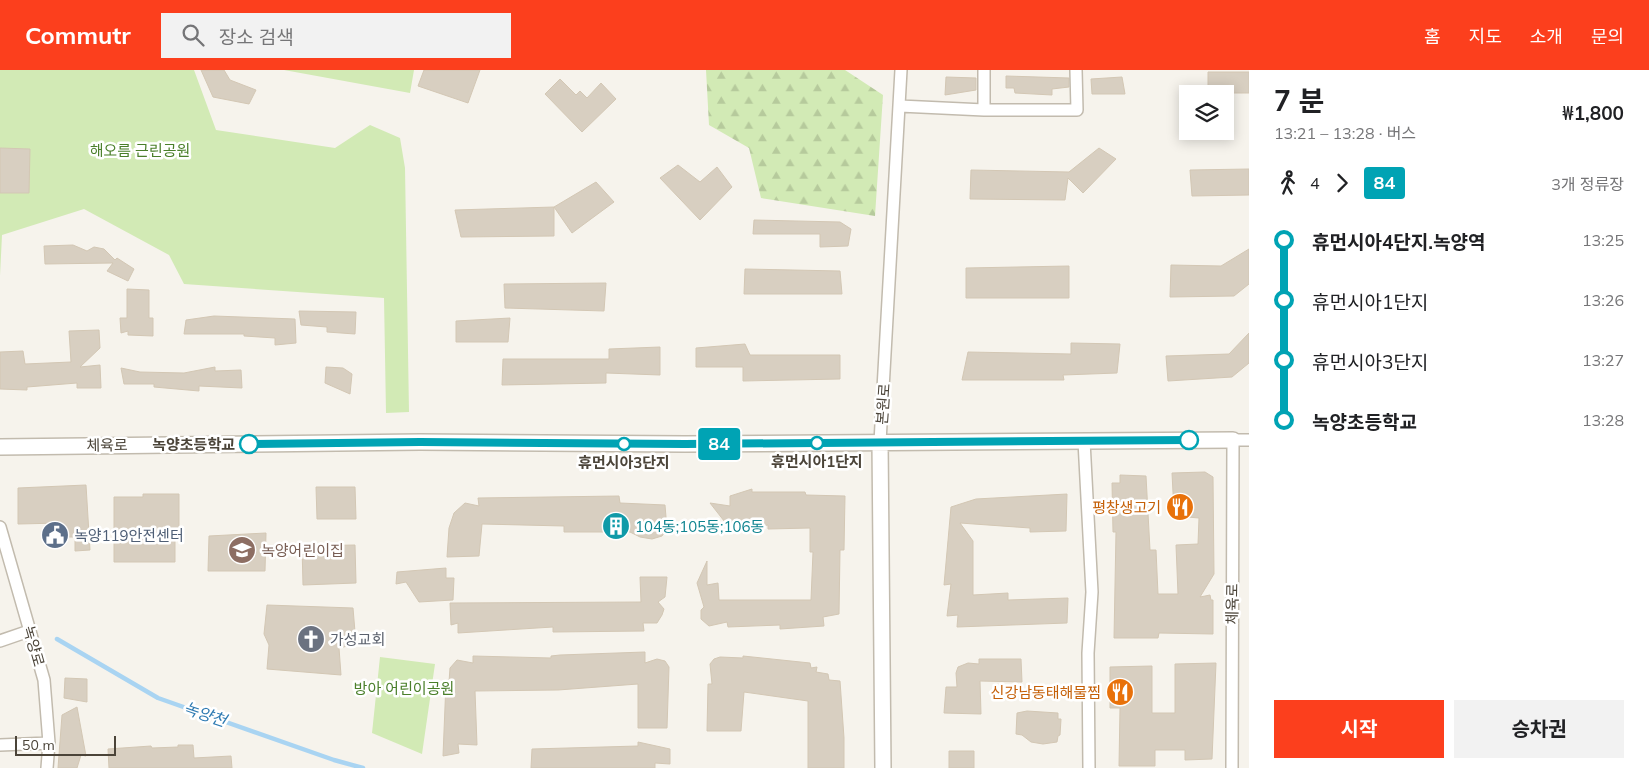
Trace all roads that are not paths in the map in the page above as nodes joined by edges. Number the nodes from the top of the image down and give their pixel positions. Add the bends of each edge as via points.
1 (900, 70) edge
2 (984, 70) edge
3 (1076, 70) edge
4 (900, 106) junction
5 (984, 110) junction
6 (1233, 440) junction
7 (1249, 440) edge
8 (880, 442) junction
9 (1084, 442) junction
10 (0, 447) edge
11 (0, 527) edge
12 (29, 631) junction
13 (0, 641) edge
14 (49, 744) junction
15 (0, 745) edge
16 (47, 768) edge
17 (883, 768) edge
18 (1089, 768) edge
19 (1232, 768) edge

1 - 4 street, 본원로
2 - 5 street
3 - 5 street via 1076,110
4 - 5 street
4 - 8 street, 본원로
6 - 7 street, 체육로
6 - 9 street, 체육로
6 - 19 street, 체육로
8 - 9 street, 체육로
8 - 10 street, 체육로 via 420,442
8 - 17 street, 본원로
9 - 18 street via 1092,592 1088,653
11 - 12 street, 녹양로
12 - 13 street
12 - 14 street, 녹양로 via 44,680
14 - 15 street
14 - 16 street, 녹양로

